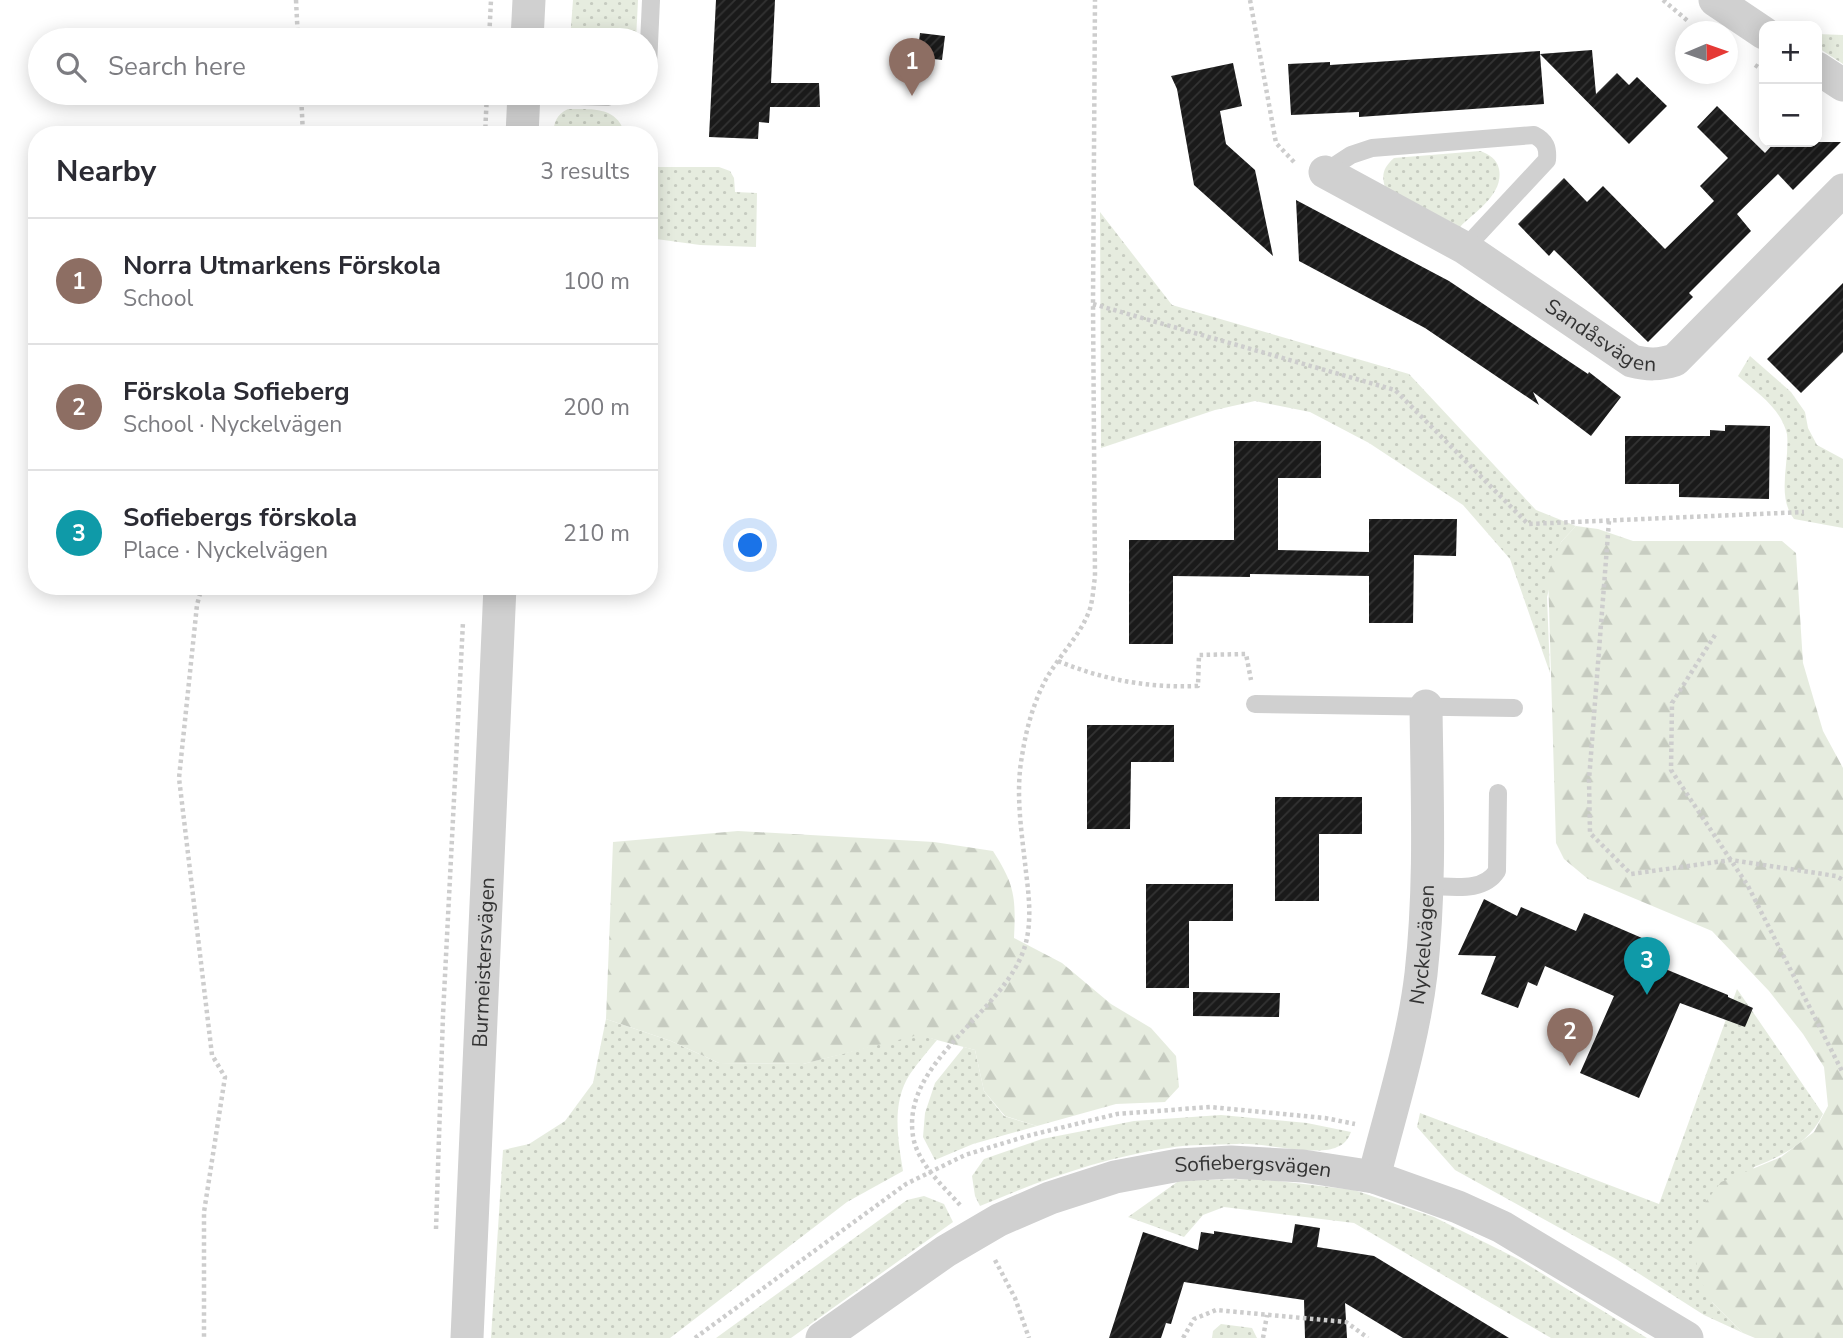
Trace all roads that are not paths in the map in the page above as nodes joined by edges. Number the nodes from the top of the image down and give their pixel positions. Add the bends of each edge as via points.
1 (529, 0) edge
2 (651, 0) edge
3 (1715, 0) edge
4 (528, 28) edge
5 (650, 28) edge
6 (1759, 30) edge
7 (1822, 71) edge
8 (1843, 85) edge
9 (523, 105) edge
10 (522, 126) edge
11 (1325, 172) joint
12 (1843, 190) edge
13 (1465, 248) junction
14 (500, 595) edge
15 (1255, 704) road end
16 (1426, 706) junction
17 (1514, 708) dead end
18 (1498, 793) dead end
19 (1428, 886) junction
20 (1374, 1177) junction
21 (467, 1338) edge
22 (822, 1338) edge
23 (1687, 1338) edge

1 - 4 street
2 - 5 lane
3 - 6 street
7 - 8 street
9 - 10 street
11 - 13 street, Sandåsvägen
11 - 13 lane via 1372,148 1534,135 1543,139 1547,160
12 - 13 street, Sandåsvägen via 1675,360 1661,365 1632,361
14 - 21 street, Burmeistersvägen
15 - 16 lane
16 - 17 lane
16 - 19 street, Nyckelvägen
18 - 19 lane via 1497,871 1492,879 1481,886
19 - 20 street, Nyckelvägen via 1420,977
20 - 22 street, Sofiebergsvägen via 1231,1161 1115,1177 999,1220 946,1251
20 - 23 street, Sofiebergsvägen via 1502,1227

